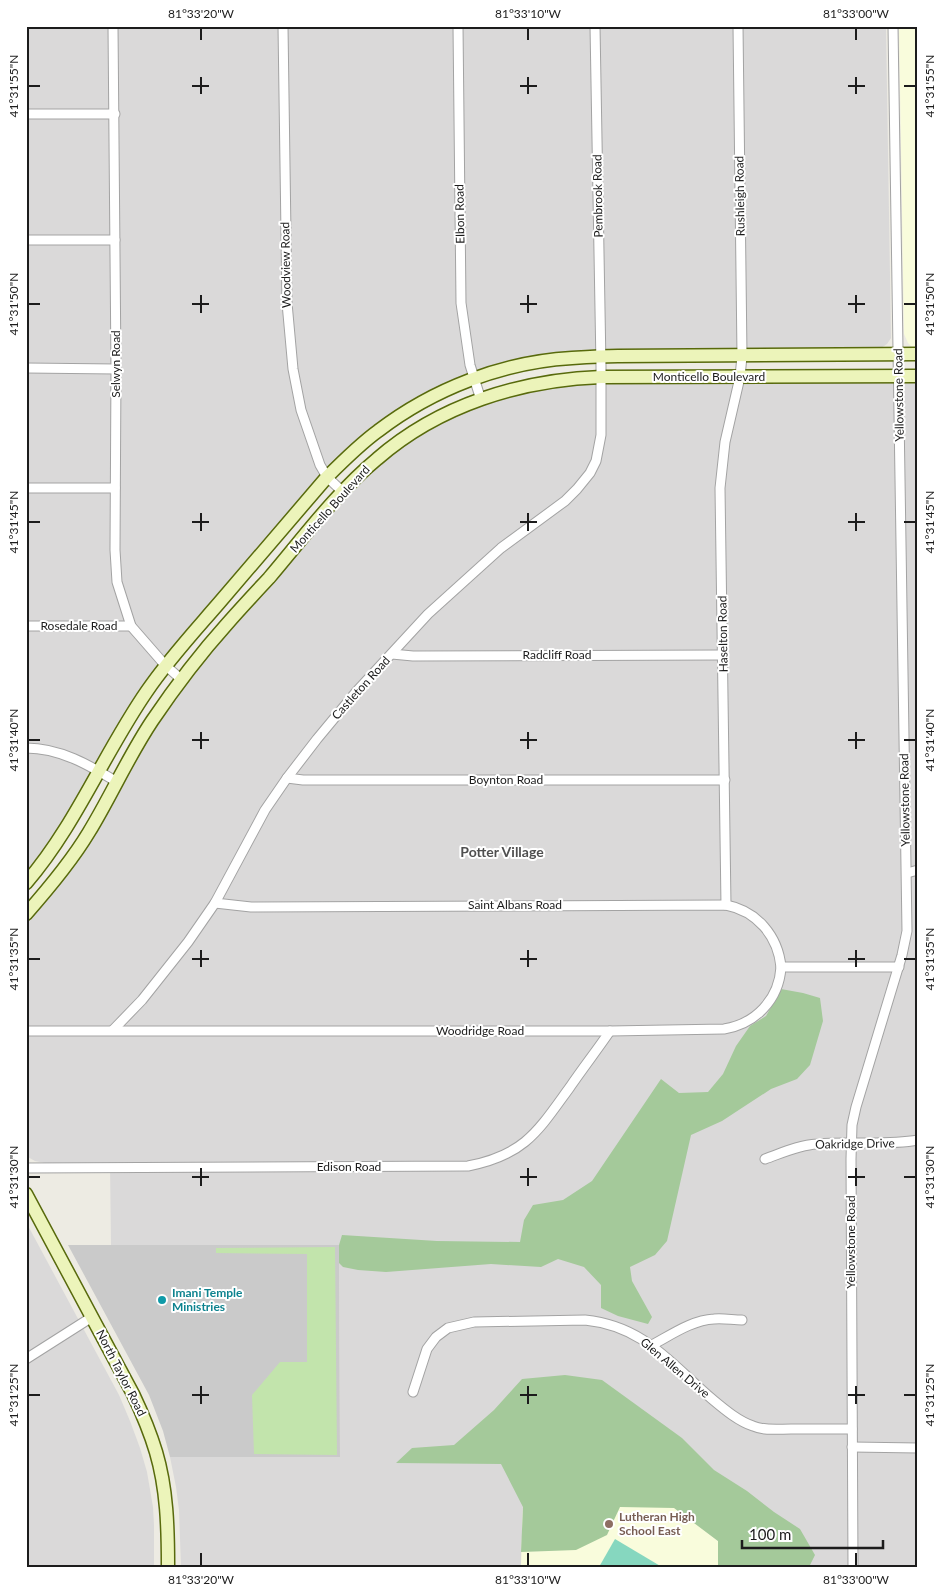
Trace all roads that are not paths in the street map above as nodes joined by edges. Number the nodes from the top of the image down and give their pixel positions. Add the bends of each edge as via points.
1 (113, 26) edge
2 (283, 26) edge
3 (458, 26) edge
4 (595, 26) edge
5 (738, 26) edge
6 (893, 26) edge
7 (26, 114) edge
8 (114, 114) junction
9 (26, 240) edge
10 (116, 240) junction
11 (918, 354) edge
12 (898, 355) junction
13 (742, 366) junction
14 (601, 367) junction
15 (26, 368) edge
16 (116, 369) junction
17 (898, 376) junction
18 (918, 376) edge
19 (474, 380) junction
20 (481, 400) junction
21 (327, 477) junction
22 (26, 488) edge
23 (115, 488) junction
24 (343, 492) junction
25 (26, 626) edge
26 (131, 626) junction
27 (392, 654) junction
28 (723, 655) junction
29 (165, 665) junction
30 (182, 680) junction
31 (26, 748) edge
32 (98, 771) junction
33 (287, 778) junction
34 (725, 780) junction
35 (117, 782) junction
36 (918, 870) edge
37 (907, 873) junction
38 (26, 883) edge
39 (215, 903) junction
40 (726, 904) junction
41 (26, 914) edge
42 (781, 967) junction
43 (899, 967) junction
44 (113, 1030) junction
45 (26, 1031) edge
46 (610, 1031) junction
47 (918, 1140) edge
48 (852, 1144) junction
49 (766, 1160) dead end
50 (26, 1168) edge
51 (26, 1194) edge
52 (92, 1317) junction
53 (742, 1320) dead end
54 (652, 1345) junction
55 (26, 1359) edge
56 (413, 1392) dead end
57 (852, 1429) junction
58 (852, 1447) junction
59 (918, 1448) edge
60 (168, 1567) edge
61 (853, 1567) edge

1 - 8 street, Selwyn Road
2 - 21 street, Woodview Road via 289,341 301,410
3 - 19 street, Elbon Road via 461,303
4 - 14 street, Pembrook Road
5 - 13 street, Rushleigh Road
6 - 12 street, Yellowstone Road
7 - 8 street
8 - 10 street, Selwyn Road
9 - 10 street
10 - 16 street, Selwyn Road
11 - 12 main road, Monticello Boulevard
12 - 13 main road, Monticello Boulevard
12 - 17 street, Yellowstone Road
13 - 14 main road, Monticello Boulevard
13 - 14 main road, Monticello Boulevard
13 - 17 main road, Monticello Boulevard
13 - 28 street, Haselton Road via 721,476
14 - 19 main road, Monticello Boulevard via 571,358 532,363
14 - 20 main road, Monticello Boulevard via 580,378 544,382
14 - 27 street, Castleton Road via 599,447 590,473 566,501 501,548 428,614
15 - 16 street
16 - 23 street, Selwyn Road
17 - 18 main road, Monticello Boulevard
17 - 37 street, Yellowstone Road
19 - 20 street, Elbon Road
19 - 21 main road, Monticello Boulevard via 443,391 410,409 377,431
20 - 24 main road, Monticello Boulevard via 445,414 407,436 376,459
21 - 24 street, Woodview Road
21 - 29 main road, Monticello Boulevard
22 - 23 street
23 - 26 street, Selwyn Road via 117,582
24 - 30 main road, Monticello Boulevard via 226,624
25 - 26 street, Rosedale Road
26 - 29 street, Selwyn Road
27 - 28 street, Radcliff Road
27 - 33 street, Castleton Road
28 - 34 street, Haselton Road
29 - 30 street, Selwyn Road
29 - 32 main road, Monticello Boulevard
30 - 35 main road, Monticello Boulevard via 151,722
31 - 32 street via 66,755
32 - 35 street
32 - 38 main road, Monticello Boulevard via 64,831
33 - 34 street, Boynton Road
33 - 39 street, Castleton Road via 265,810
34 - 40 street, Haselton Road
35 - 41 main road, Monticello Boulevard via 69,863
36 - 37 street
37 - 43 street, Yellowstone Road via 906,943
39 - 40 street, Saint Albans Road via 250,906
39 - 44 street, Castleton Road via 148,993
40 - 42 street, Saint Albans Road via 751,914 766,930 776,946
42 - 43 street
42 - 46 street, Woodridge Road via 778,985 768,1003 756,1016 739,1026 704,1030
43 - 48 street, Yellowstone Road via 856,1107
44 - 45 street, Woodridge Road
44 - 46 street, Woodridge Road
46 - 50 street, Edison Road via 539,1130 503,1157 487,1163 468,1166
47 - 48 street, Oakridge Drive
48 - 49 street, Oakridge Drive via 808,1145
48 - 57 street, Yellowstone Road
51 - 52 main road, North Taylor Road
52 - 55 street
52 - 60 main road, North Taylor Road via 133,1394 156,1453 165,1501
53 - 54 street via 708,1319 682,1328
54 - 56 street, Glen Allen Drive via 618,1327 586,1320 456,1325 436,1337 427,1349
54 - 57 street, Glen Allen Drive via 723,1408 751,1426
57 - 58 street, Yellowstone Road
58 - 59 street
58 - 61 street, Yellowstone Road

